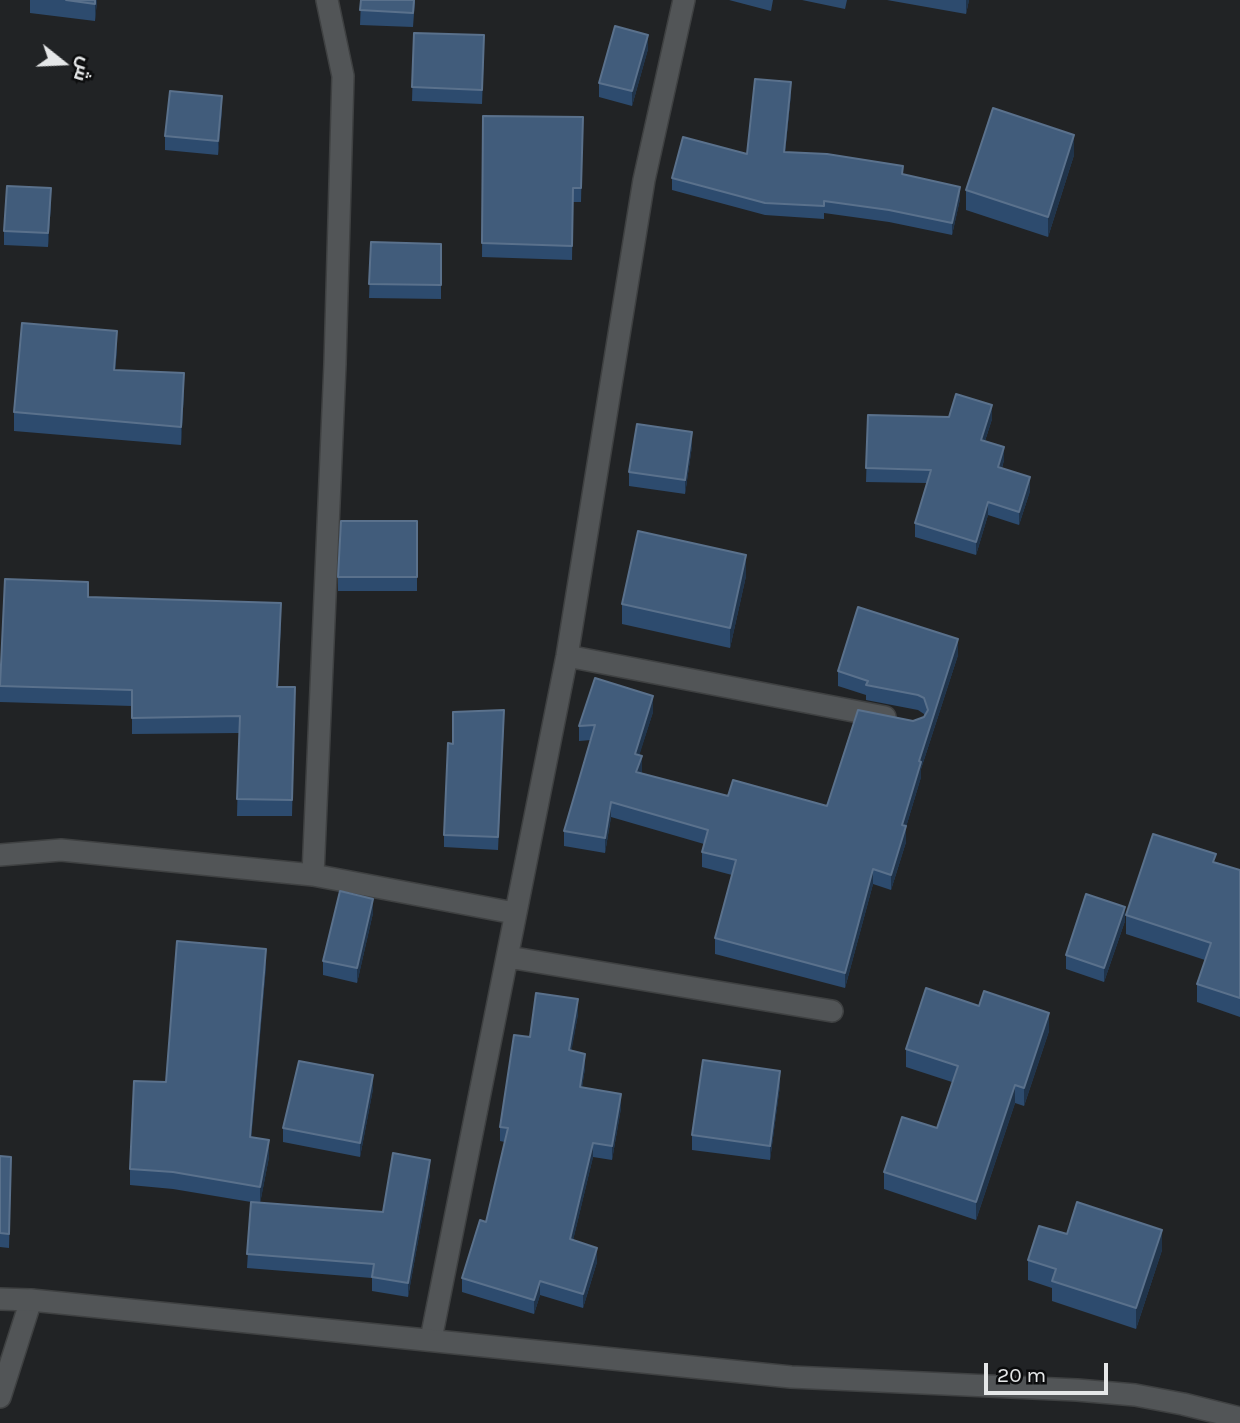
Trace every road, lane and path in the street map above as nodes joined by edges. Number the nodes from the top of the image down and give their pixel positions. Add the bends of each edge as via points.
1 (327, 0) edge
2 (684, 0) edge
3 (568, 656) junction
4 (901, 720) edge
5 (0, 855) edge
6 (313, 875) junction
7 (514, 913) junction
8 (508, 957) junction
9 (832, 1011) dead end
10 (0, 1299) edge
11 (31, 1300) junction
12 (431, 1339) junction
13 (0, 1397) edge
14 (1240, 1418) edge

1 - 6 street via 343,76
2 - 3 street via 644,180
3 - 4 street
3 - 7 street
5 - 6 street via 61,850
6 - 7 street
7 - 8 street
8 - 9 street
8 - 12 street
10 - 11 street
11 - 12 street
11 - 13 street
12 - 14 street via 792,1377 1135,1395

